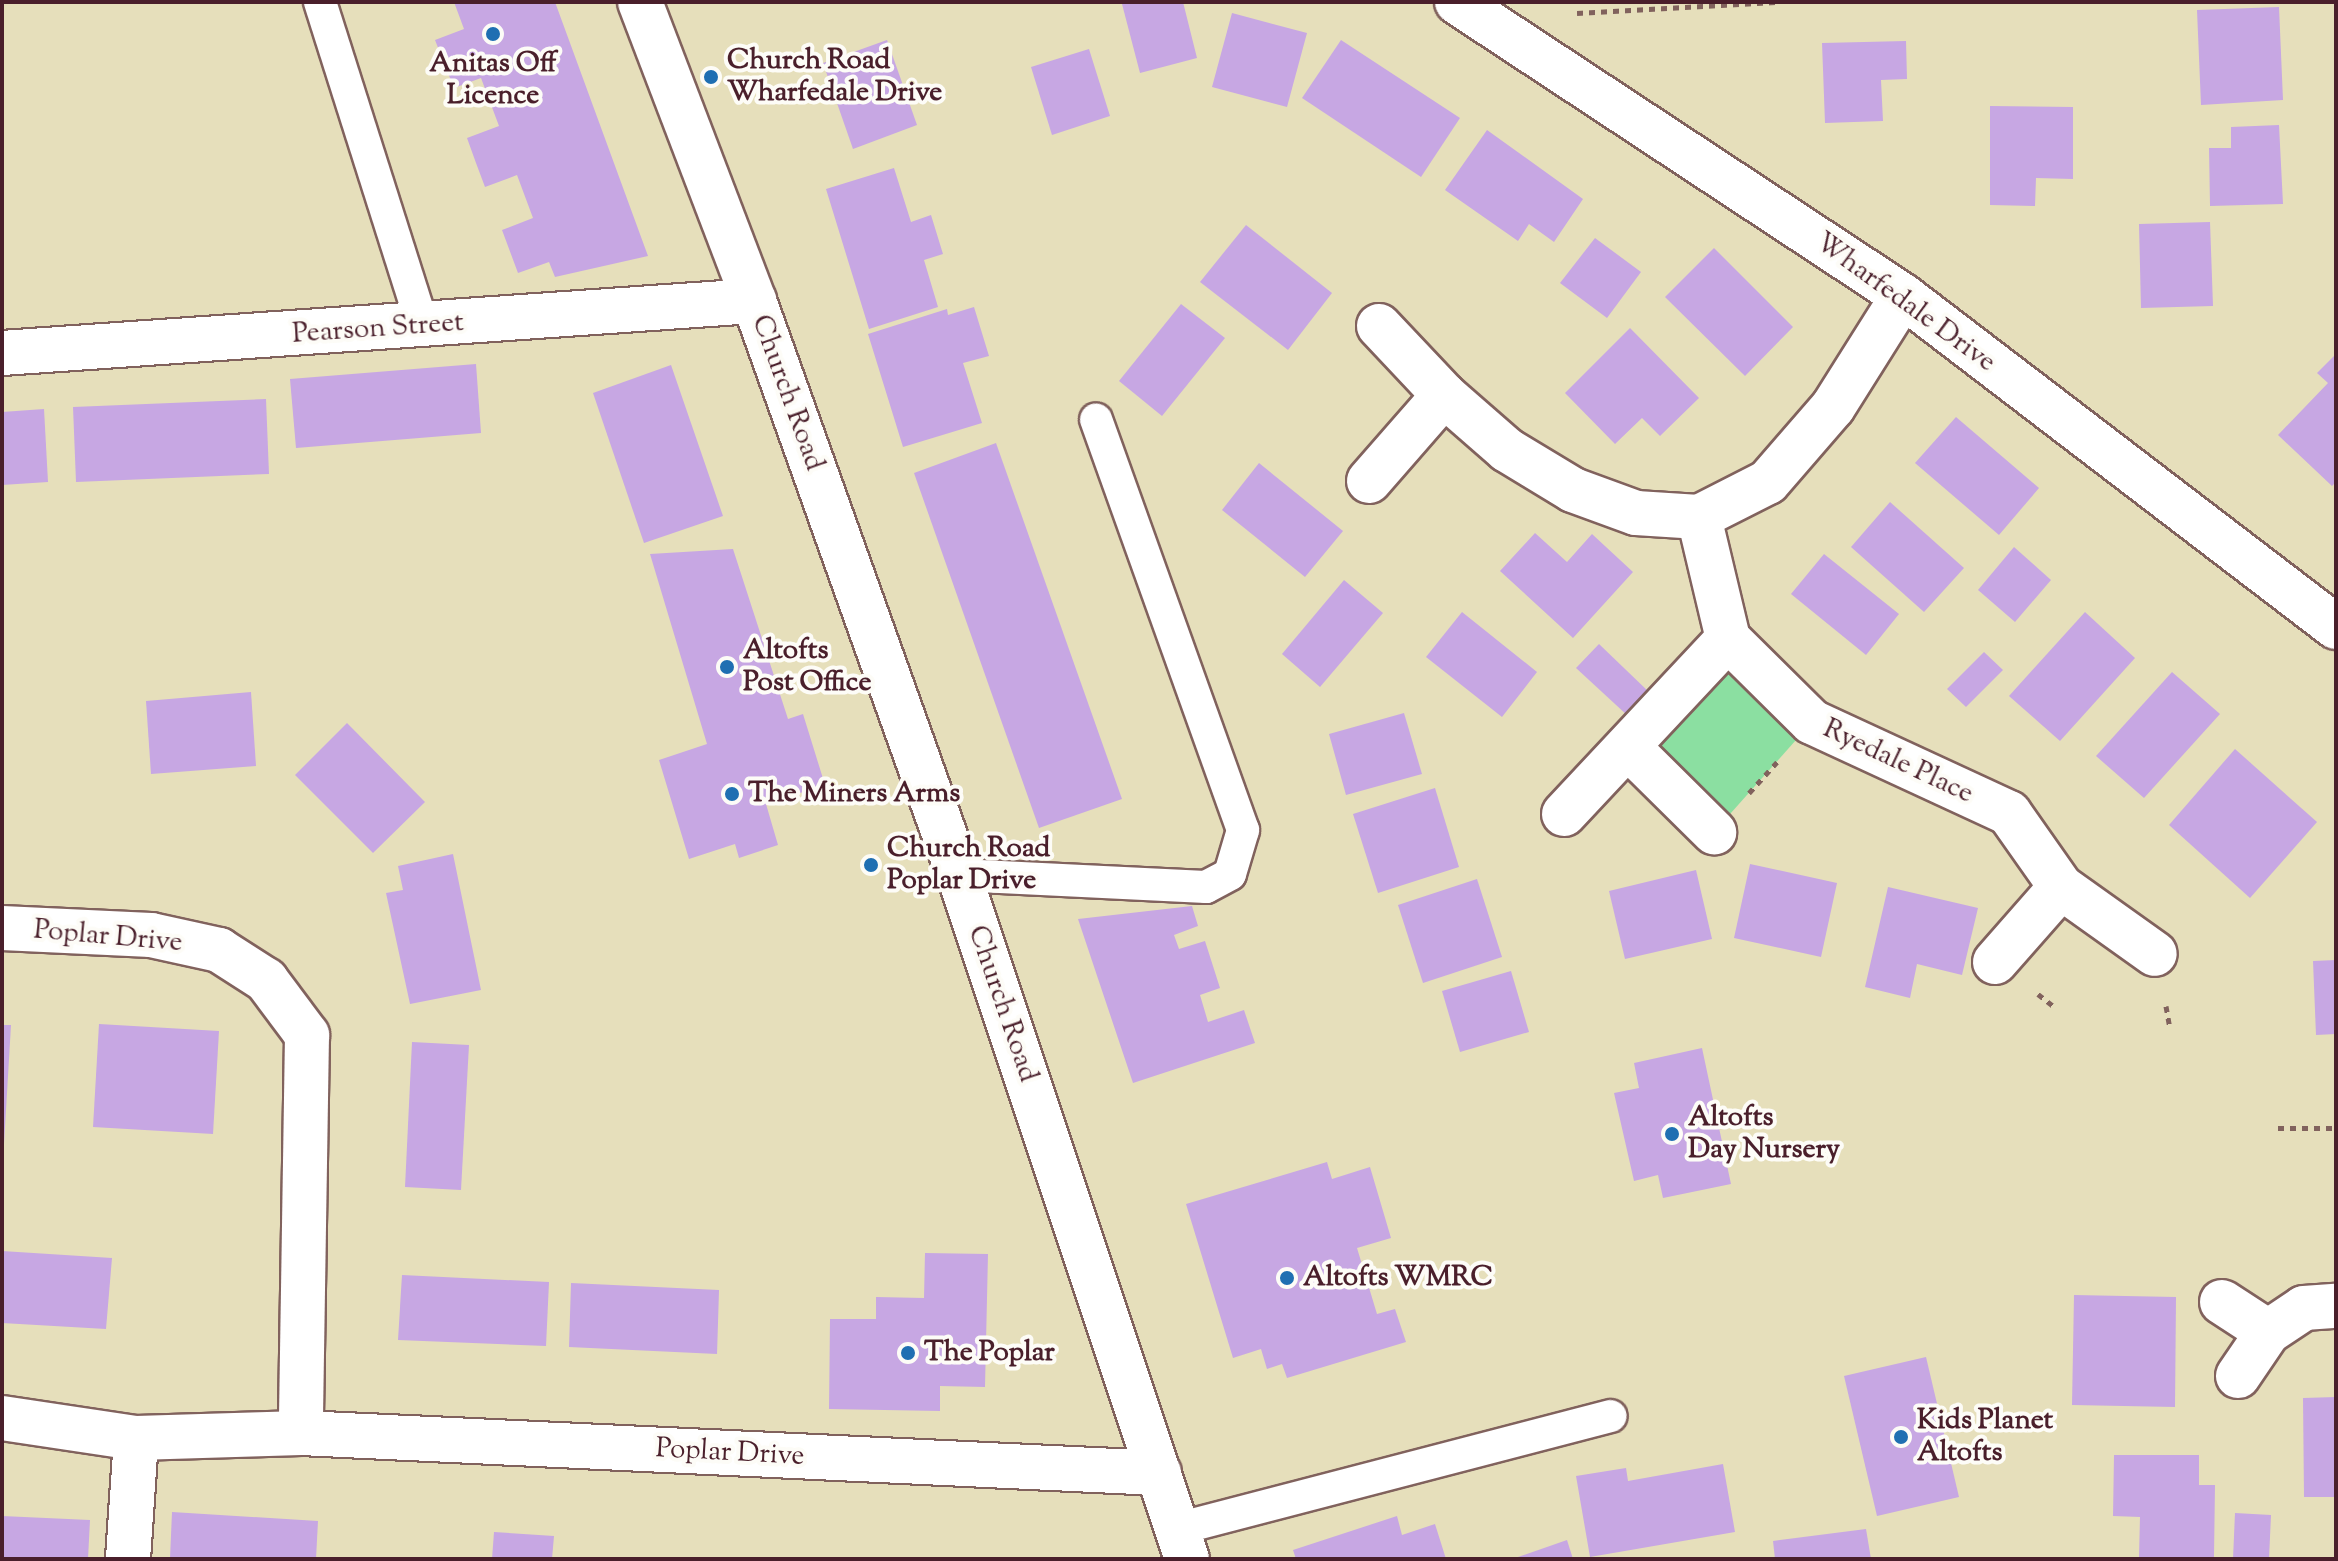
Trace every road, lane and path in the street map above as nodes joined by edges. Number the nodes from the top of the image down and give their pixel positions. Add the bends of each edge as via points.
1 (320, 2) edge
2 (640, 2) edge
3 (1776, 2) edge
4 (1472, 10) edge
5 (1903, 296) junction
6 (754, 301) junction
7 (1379, 326) dead end
8 (423, 327) junction
9 (2, 353) edge
10 (1444, 395) junction
11 (1096, 419) dead end
12 (1369, 481) dead end
13 (1699, 517) junction
14 (2336, 627) edge
15 (1728, 639) junction
16 (1812, 722) junction
17 (1629, 748) junction
18 (1564, 814) dead end
19 (1714, 832) joint
20 (959, 875) junction
21 (2061, 887) junction
22 (2, 928) edge
23 (2155, 954) dead end
24 (1995, 962) dead end
25 (2278, 1128) dead end
26 (2336, 1128) edge
27 (2222, 1302) dead end
28 (2336, 1306) edge
29 (2268, 1332) junction
30 (2238, 1376) dead end
31 (1611, 1416) dead end
32 (2, 1418) edge
33 (301, 1433) junction
34 (136, 1438) junction
35 (1159, 1473) junction
36 (1182, 1544) edge
37 (128, 1559) edge

1 - 8 lane
2 - 6 street, Church Road
3 - 4 path
4 - 5 street, Wharfedale Drive
5 - 13 street via 1833,407 1768,482
5 - 14 street, Wharfedale Drive
6 - 8 street, Pearson Street
6 - 20 street, Church Road
7 - 10 street
8 - 9 street, Pearson Street
10 - 12 street
10 - 13 street via 1507,450 1573,490 1636,513
11 - 20 lane via 1243,830 1230,874 1206,887
13 - 15 street
15 - 16 street, Ryedale Place
15 - 17 street
16 - 19 path
16 - 21 street, Ryedale Place via 2009,813
17 - 18 street
17 - 19 street
20 - 35 street, Church Road
21 - 23 street, Ryedale Place
21 - 24 street
22 - 33 street, Poplar Drive via 151,935 219,950 266,980 307,1035
25 - 26 path
27 - 29 street
28 - 29 street via 2304,1308
29 - 30 street
31 - 36 lane
32 - 34 street, Poplar Drive
33 - 34 street, Poplar Drive
33 - 35 street, Poplar Drive
34 - 37 street
35 - 36 street, Church Road

